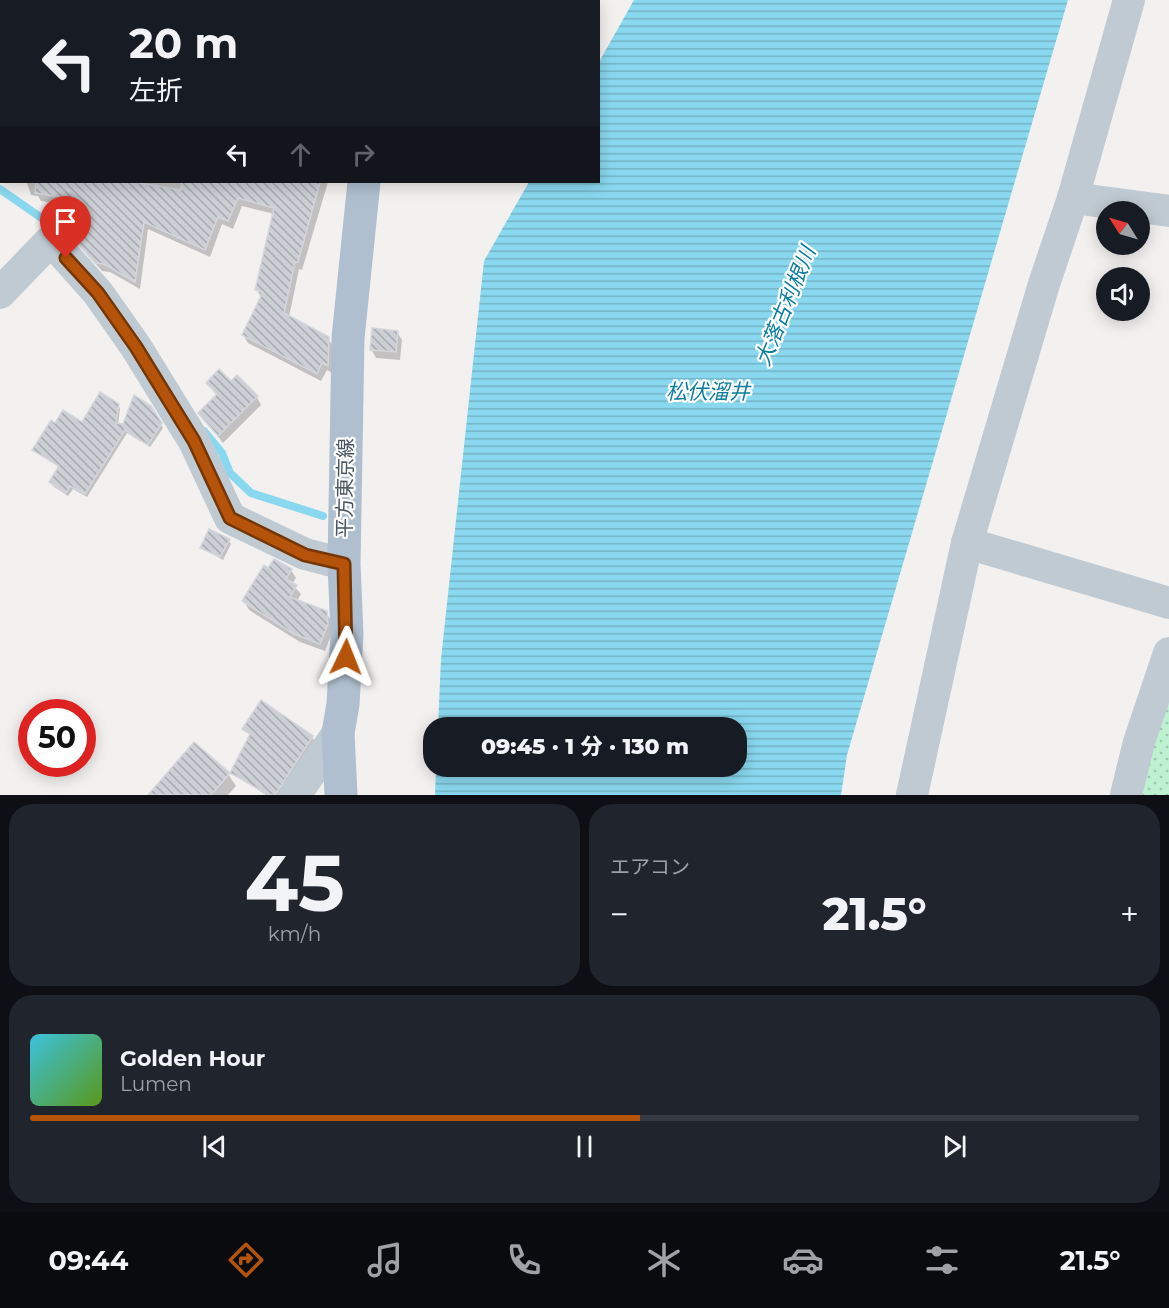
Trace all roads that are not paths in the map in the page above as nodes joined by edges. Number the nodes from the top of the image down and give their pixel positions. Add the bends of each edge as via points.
1 (1129, 0) edge
2 (364, 183) edge
3 (1073, 198) junction
4 (1169, 211) edge
5 (0, 293) edge
6 (967, 543) junction
7 (344, 564) junction
8 (1169, 603) edge
9 (1169, 653) edge
10 (338, 733) junction
11 (295, 795) edge
12 (340, 795) edge
13 (912, 795) edge
14 (1126, 795) edge

1 - 3 street
2 - 7 main road, 平方東京線 via 348,338
3 - 4 street
3 - 6 street
5 - 7 street via 51,240 98,293 136,347 194,441 230,518 305,555
6 - 8 street
6 - 13 street
7 - 10 main road, 平方東京線 via 347,634
9 - 14 street
10 - 11 street
10 - 12 main road, 平方東京線

